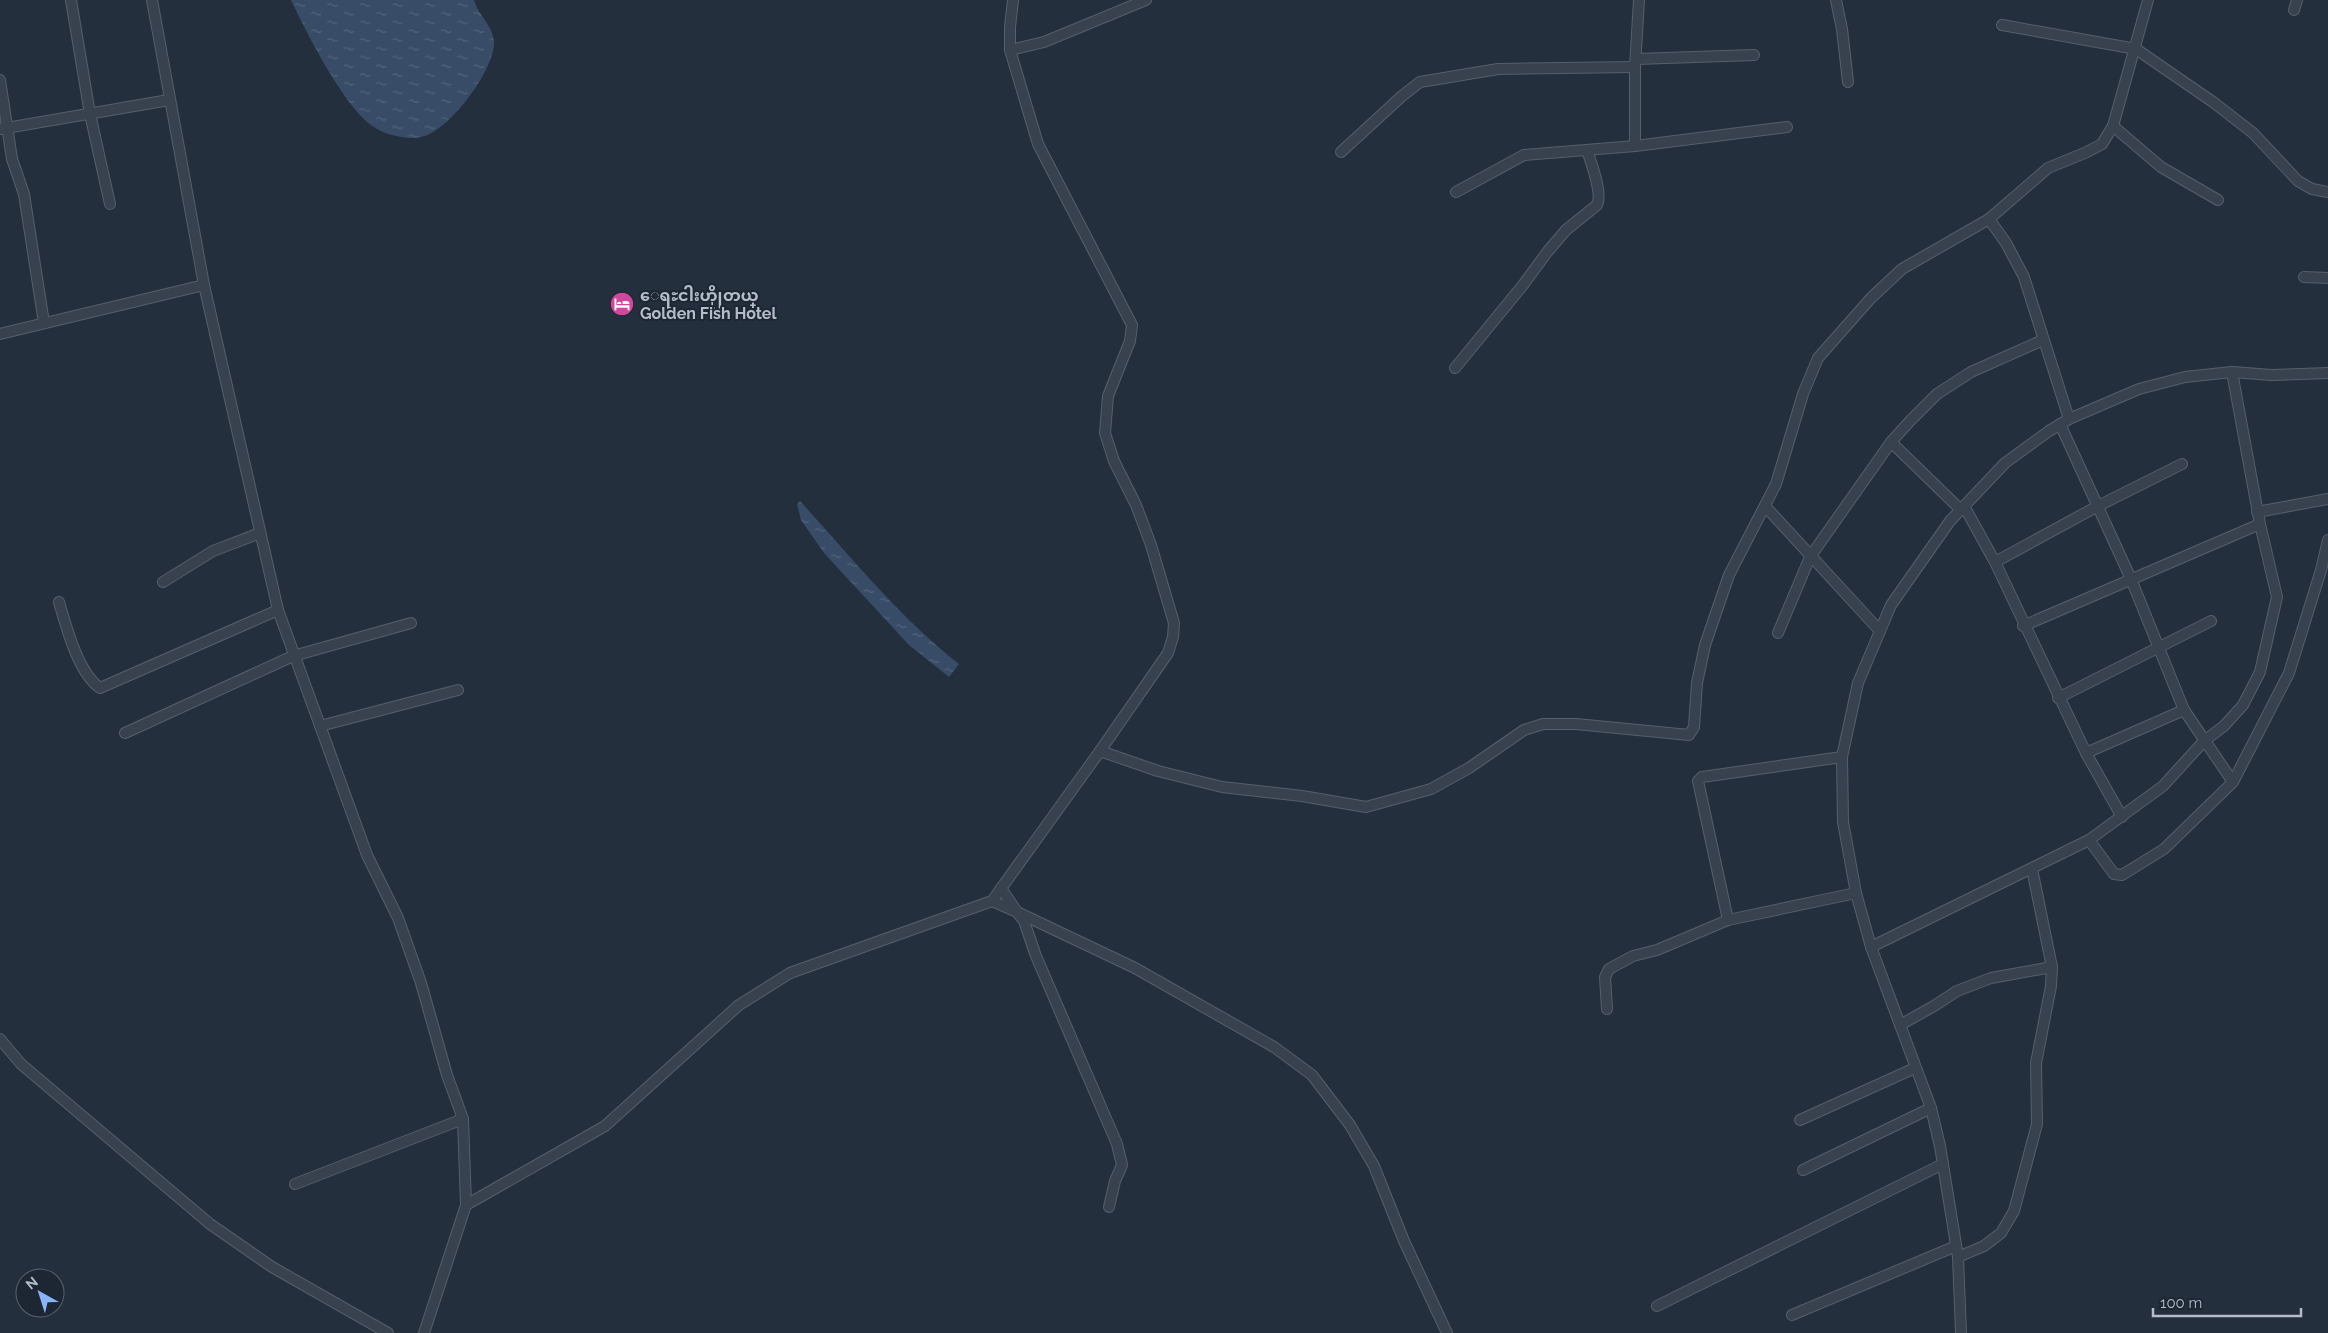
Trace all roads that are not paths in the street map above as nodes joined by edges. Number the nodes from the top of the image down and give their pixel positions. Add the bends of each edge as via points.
1 (71, 0) edge
2 (152, 0) edge
3 (1014, 0) edge
4 (1146, 0) edge
5 (1639, 0) edge
6 (1836, 0) edge
7 (2148, 0) edge
8 (2002, 25) dead end
9 (2136, 49) junction
10 (1010, 50) junction
11 (1754, 55) dead end
12 (1635, 63) junction
13 (0, 80) edge
14 (1848, 82) dead end
15 (169, 100) junction
16 (90, 114) junction
17 (2113, 126) junction
18 (1787, 127) dead end
19 (4, 128) edge
20 (1635, 146) junction
21 (1587, 150) junction
22 (1341, 152) dead end
23 (1456, 192) dead end
24 (2328, 192) edge
25 (2218, 200) dead end
26 (110, 204) dead end
27 (1989, 219) junction
28 (2304, 277) dead end
29 (2328, 278) edge
30 (204, 284) junction
31 (44, 323) junction
32 (0, 334) edge
33 (2043, 340) junction
34 (1455, 368) dead end
35 (2232, 372) junction
36 (2328, 373) edge
37 (2065, 422) junction
38 (1891, 442) junction
39 (2182, 464) dead end
40 (2328, 499) edge
41 (1765, 506) junction
42 (2098, 506) junction
43 (1962, 508) junction
44 (2258, 512) junction
45 (2260, 524) junction
46 (260, 533) junction
47 (2328, 540) edge
48 (1810, 557) junction
49 (1995, 562) junction
50 (2130, 579) junction
51 (162, 582) dead end
52 (59, 602) dead end
53 (278, 610) junction
54 (2212, 621) dead end
55 (411, 623) dead end
56 (2023, 626) junction
57 (1880, 631) junction
58 (1778, 633) dead end
59 (2158, 646) junction
60 (293, 656) junction
61 (458, 690) dead end
62 (2058, 698) junction
63 (2184, 710) junction
64 (320, 726) junction
65 (125, 733) dead end
66 (2204, 741) junction
67 (1100, 751) junction
68 (2086, 754) junction
69 (1842, 757) junction
70 (2233, 782) junction
71 (2122, 817) junction
72 (2089, 840) junction
73 (2032, 869) junction
74 (1001, 888) junction
75 (1856, 893) junction
76 (992, 900) junction
77 (1017, 912) junction
78 (1728, 920) junction
79 (1871, 947) junction
80 (2052, 967) junction
81 (1607, 1009) dead end
82 (1900, 1024) junction
83 (0, 1039) edge
84 (1915, 1068) junction
85 (1931, 1108) junction
86 (463, 1119) junction
87 (1800, 1120) dead end
88 (1943, 1164) junction
89 (1804, 1170) dead end
90 (295, 1184) dead end
91 (466, 1205) junction
92 (1109, 1207) dead end
93 (1957, 1252) junction
94 (1657, 1306) dead end
95 (1792, 1315) dead end
96 (425, 1328) edge
97 (1961, 1331) edge
98 (388, 1333) edge
99 (432, 1333) edge
100 (1447, 1333) edge
101 (1951, 1333) edge

1 - 16 street
2 - 15 street
3 - 10 street
4 - 10 street via 1044,42
5 - 12 street
6 - 14 street
7 - 9 street
8 - 9 street
9 - 17 street
9 - 24 street via 2253,134 2298,180 2312,189
10 - 67 street via 1038,144 1132,325 1130,341 1108,396 1105,433 1151,545 1174,623 1168,653
11 - 12 street
12 - 20 street
12 - 22 street via 1498,69 1420,82
13 - 19 street
15 - 16 street
15 - 30 street
16 - 19 street
16 - 26 street
17 - 25 street via 2161,167
17 - 27 street via 2102,144 2048,168
18 - 20 street
19 - 31 street via 24,194
20 - 21 street
21 - 23 street via 1524,155
21 - 34 street via 1600,199 1566,230
27 - 33 street via 2024,277
27 - 41 street via 1902,269 1865,304 1818,358 1803,394 1776,484
28 - 29 street
30 - 31 street
30 - 46 street
31 - 32 street
33 - 37 street
33 - 38 street via 1971,372 1938,394
35 - 36 street via 2272,376
35 - 37 street via 2184,377 2139,389
35 - 44 street
37 - 42 street
37 - 43 street via 2005,463
38 - 43 street
38 - 48 street
39 - 42 street
40 - 44 street
41 - 48 street
41 - 67 street via 1729,575 1705,645 1697,683 1694,727 1689,735 1543,724 1524,730 1469,768 1430,788 1366,807 1222,787 1158,771
42 - 49 street
42 - 50 street
43 - 49 street
43 - 57 street via 1891,605
44 - 45 street
45 - 50 street
45 - 66 street via 2277,597 2260,672 2243,705 2224,726
46 - 51 street via 213,551
46 - 53 street
47 - 70 street via 2289,673
48 - 57 street
48 - 58 street
49 - 56 street
50 - 56 street
50 - 59 street
52 - 53 street via 72,646 93,683 100,688
53 - 60 street
54 - 59 street
55 - 60 street
56 - 62 street
57 - 69 street via 1858,683
59 - 62 street
59 - 63 street
60 - 64 street
60 - 65 street
61 - 64 street
62 - 68 street
63 - 66 street
63 - 68 street
64 - 86 street via 367,854 398,918
66 - 70 street
66 - 71 street via 2163,786
67 - 74 street
68 - 71 street
69 - 75 street via 1843,822
69 - 78 street via 1702,777 1698,781
70 - 72 street via 2164,848 2122,875 2114,874
71 - 72 street
72 - 73 street
73 - 79 street
73 - 80 street
74 - 76 street
74 - 77 street
75 - 78 street
75 - 79 street
76 - 77 street
76 - 91 street via 790,973 769,985 739,1005 604,1126
77 - 92 street via 1024,921 1117,1144 1122,1166
77 - 100 street via 1135,968 1274,1046 1312,1075 1350,1125 1374,1166 1404,1241
78 - 81 street via 1657,950 1633,956 1608,970 1605,977
79 - 82 street
80 - 82 street via 1991,978 1957,991
80 - 93 street via 2036,1063 2037,1124 2014,1211 2001,1233 1984,1246
82 - 84 street
83 - 98 street via 21,1064 210,1224 272,1267
84 - 85 street
84 - 87 street
85 - 88 street
85 - 89 street
86 - 90 street
86 - 91 street
88 - 93 street
88 - 94 street
91 - 96 street
93 - 95 street
93 - 97 street
96 - 99 street
97 - 101 street

